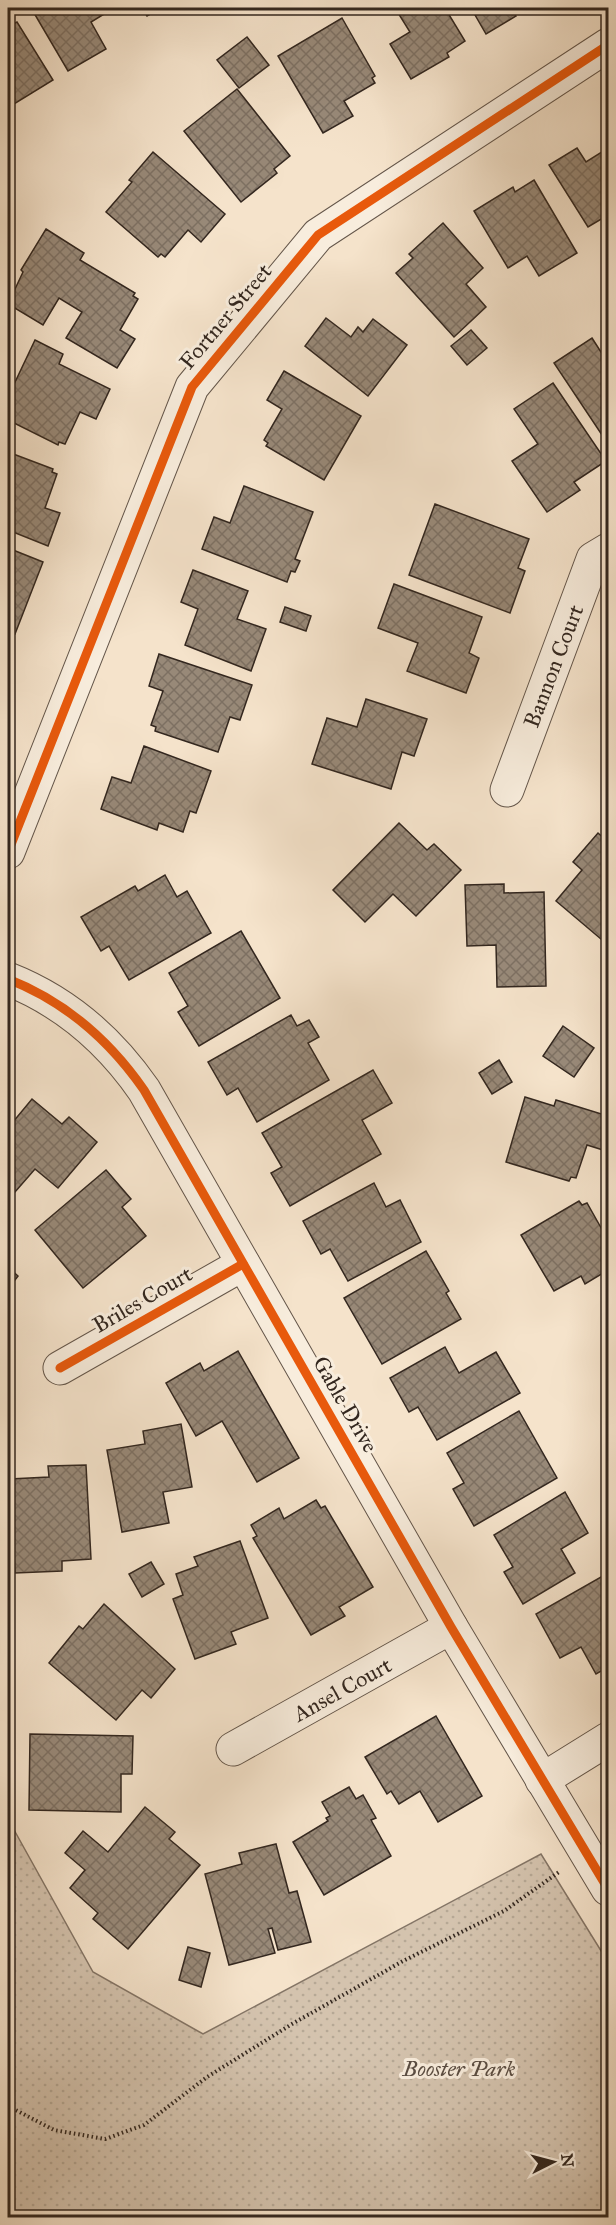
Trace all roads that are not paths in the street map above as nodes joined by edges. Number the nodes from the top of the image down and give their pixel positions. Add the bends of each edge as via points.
1 (609, 45) edge
2 (609, 550) edge
3 (507, 790) dead end
4 (8, 852) edge
5 (8, 979) edge
6 (243, 1264) junction
7 (60, 1368) dead end
8 (452, 1627) junction
9 (609, 1739) edge
10 (233, 1749) dead end
11 (542, 1780) junction
12 (609, 1888) edge

1 - 4 street, Fortner Street via 318,234 192,387
2 - 3 street, Bannon Court via 593,559
5 - 6 street, Gable Drive via 72,1015 118,1056 144,1090
6 - 7 street, Briles Court
6 - 8 street, Gable Drive
8 - 10 street, Ansel Court
8 - 11 street, Gable Drive
9 - 11 street
11 - 12 street, Gable Drive

